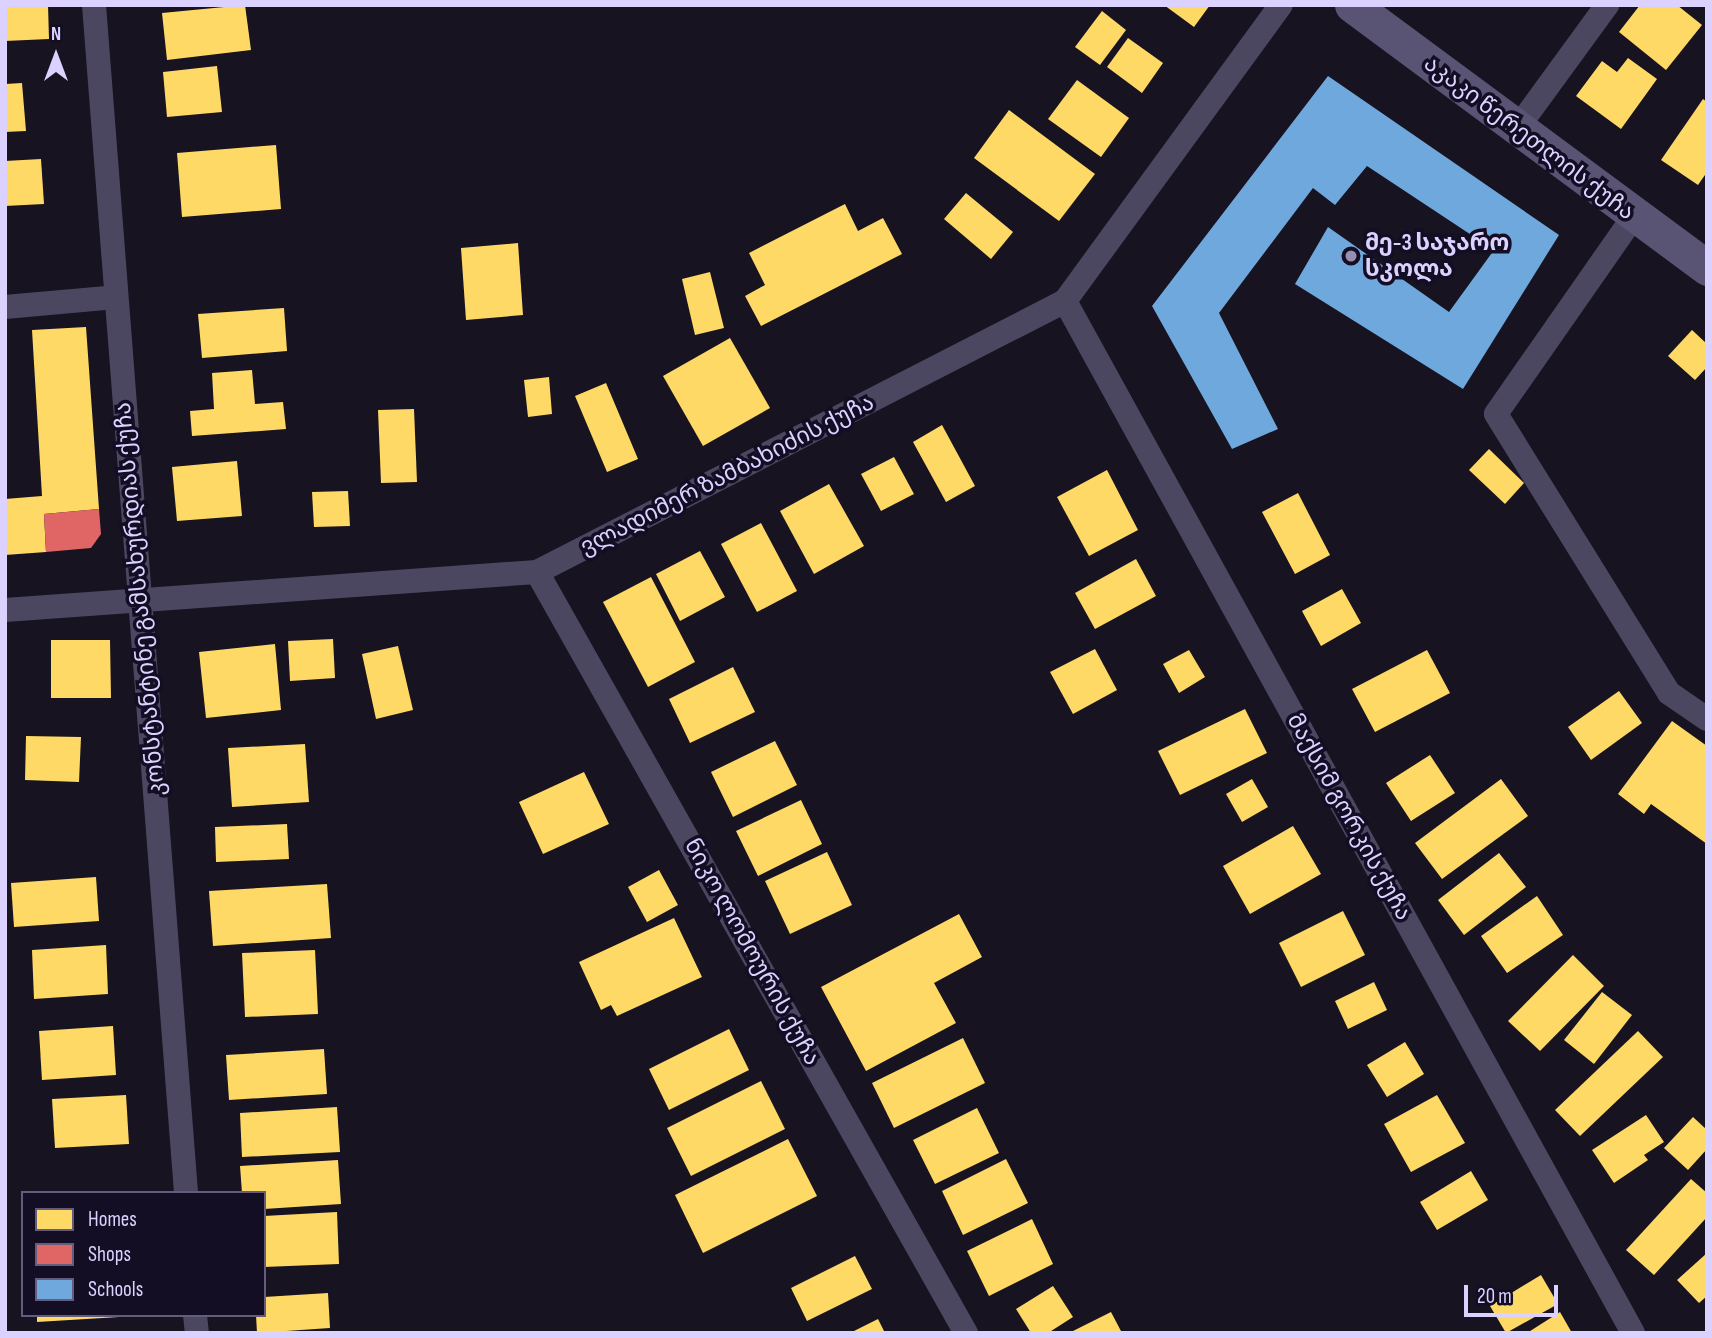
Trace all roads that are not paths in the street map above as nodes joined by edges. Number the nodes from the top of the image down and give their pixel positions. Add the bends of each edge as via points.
1 (94, 5) edge
2 (1281, 5) edge
3 (1352, 5) edge
4 (1607, 5) edge
5 (1516, 130) junction
6 (1634, 216) junction
7 (1707, 268) edge
8 (116, 297) junction
9 (1066, 301) junction
10 (5, 307) edge
11 (537, 572) junction
12 (141, 600) junction
13 (5, 610) edge
14 (1707, 719) edge
15 (186, 1191) edge
16 (966, 1333) edge
17 (1633, 1333) edge

1 - 8 street, კონსტანტინე გამსახურდიას ქუჩა
2 - 9 street, ვლადიმერ ზამბახიძის ქუჩა
3 - 5 main road, აკაკი წერეთლის ქუჩა
4 - 5 street
5 - 6 main road, აკაკი წერეთლის ქუჩა
6 - 7 main road, აკაკი წერეთლის ქუჩა
6 - 14 street via 1496,414 1669,693
8 - 10 street
8 - 12 street, კონსტანტინე გამსახურდიას ქუჩა
9 - 11 street, ვლადიმერ ზამბახიძის ქუჩა
9 - 17 street, მაქსიმ გორკის ქუჩა
11 - 12 street, ვლადიმერ ზამბახიძის ქუჩა
11 - 16 street, ნიკო ლომოურის ქუჩა
12 - 13 street, ვლადიმერ ზამბახიძის ქუჩა
12 - 15 street, კონსტანტინე გამსახურდიას ქუჩა

